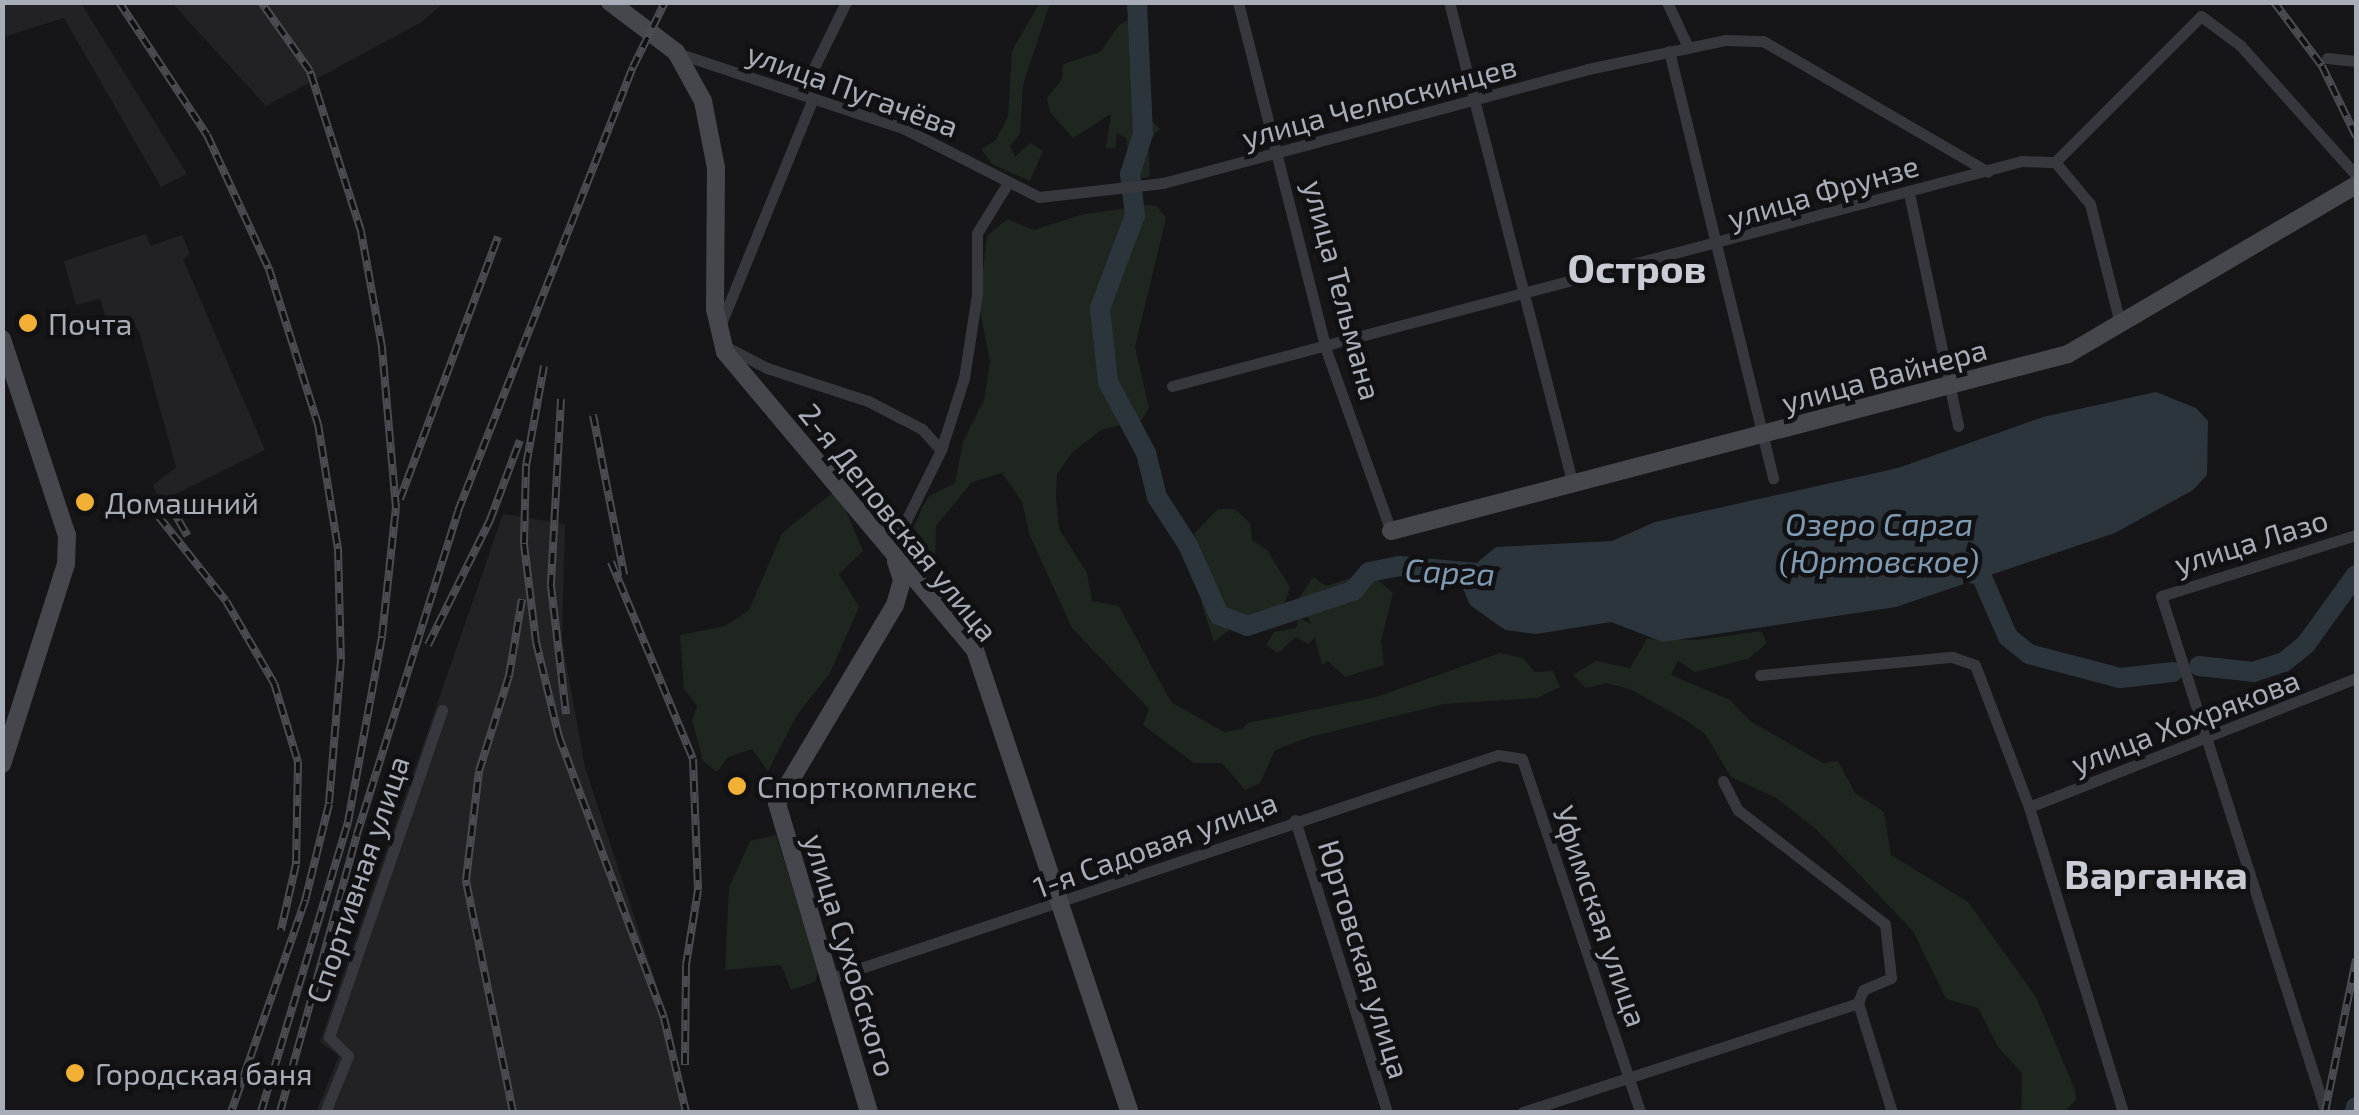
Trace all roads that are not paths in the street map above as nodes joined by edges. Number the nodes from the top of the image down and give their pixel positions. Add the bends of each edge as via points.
1 (610, 2) edge
2 (846, 2) edge
3 (1238, 2) edge
4 (1448, 2) edge
5 (1670, 5) edge
6 (1687, 45) junction
7 (1669, 51) junction
8 (676, 52) junction
9 (2327, 58) dead end
10 (2356, 61) edge
11 (807, 96) junction
12 (1474, 104) junction
13 (1282, 154) junction
14 (2055, 162) junction
15 (1988, 172) junction
16 (2356, 175) edge
17 (2356, 185) edge
18 (1006, 186) junction
19 (1908, 192) junction
20 (1716, 248) junction
21 (1524, 296) junction
22 (2120, 323) junction
23 (2, 339) edge
24 (720, 339) junction
25 (1325, 347) junction
26 (1953, 384) junction
27 (1172, 386) dead end
28 (1958, 426) dead end
29 (1762, 437) junction
30 (942, 450) junction
31 (1773, 479) dead end
32 (1573, 485) junction
33 (1391, 531) joint
34 (2356, 535) edge
35 (892, 549) junction
36 (1760, 674) dead end
37 (2356, 678) edge
38 (442, 710) dead end
39 (2207, 738) junction
40 (1498, 756) joint
41 (2, 764) edge
42 (1723, 781) dead end
43 (2030, 808) junction
44 (1295, 820) junction
45 (1062, 905) junction
46 (828, 979) junction
47 (1858, 1003) junction
48 (1629, 1078) junction
49 (2324, 1106) dead end
50 (324, 1112) edge
51 (869, 1112) edge
52 (1130, 1112) edge
53 (1387, 1112) edge
54 (1523, 1112) edge
55 (1640, 1112) edge
56 (1892, 1112) edge
57 (2124, 1112) edge

1 - 8 street
2 - 11 street
3 - 13 street, улица Тельмана
4 - 12 street
5 - 6 street
6 - 7 street, улица Челюскинцев
6 - 15 street, улица Челюскинцев via 1763,41
7 - 12 street, улица Челюскинцев
7 - 20 street
8 - 11 street, улица Пугачёва
8 - 24 street via 703,102 716,168
9 - 10 street
11 - 18 street, улица Пугачёва via 904,129 985,168
11 - 24 street
12 - 13 street, улица Челюскинцев
12 - 21 street
13 - 18 street, улица Челюскинцев via 1116,191 1039,198
13 - 25 street, улица Тельмана
14 - 15 street, улица Фрунзе
14 - 16 street via 2201,16 2240,45
14 - 22 street via 2090,204
15 - 19 street, улица Фрунзе
17 - 22 street, улица Вайнера
18 - 30 street via 977,232 964,378
19 - 20 street, улица Фрунзе
19 - 26 street
20 - 21 street, улица Фрунзе
20 - 29 street
21 - 25 street, улица Фрунзе
21 - 32 street
22 - 26 street, улица Вайнера via 2068,354
23 - 41 street via 67,535 66,564
24 - 30 street via 767,368 868,402 922,429
24 - 35 street, 2-я Деповская улица via 815,466
25 - 27 street, улица Фрунзе
25 - 33 street, улица Тельмана
26 - 28 street
26 - 29 street, улица Вайнера
29 - 31 street
29 - 32 street, улица Вайнера
30 - 35 street
32 - 33 street, улица Вайнера
34 - 39 street, улица Лазо via 2161,596
35 - 45 street, 2-я Деповская улица via 976,650
35 - 46 street, улица Сухобского via 902,580 895,605 778,803
36 - 43 street via 1952,657 1975,665
37 - 39 street, улица Хохрякова
38 - 50 street, Спортивная улица via 329,1037 348,1056
39 - 43 street, улица Хохрякова
39 - 49 street
40 - 44 street, 1-я Садовая улица
40 - 48 street, Уфимская улица via 1522,759
42 - 47 street via 1738,810 1885,924 1890,978 1863,990
43 - 57 street
44 - 45 street, 1-я Садовая улица
44 - 53 street, Юртовская улица
45 - 46 street, 1-я Садовая улица
45 - 52 street, 2-я Деповская улица
46 - 51 street, улица Сухобского
47 - 48 street
47 - 56 street
48 - 54 street
48 - 55 street, Уфимская улица

